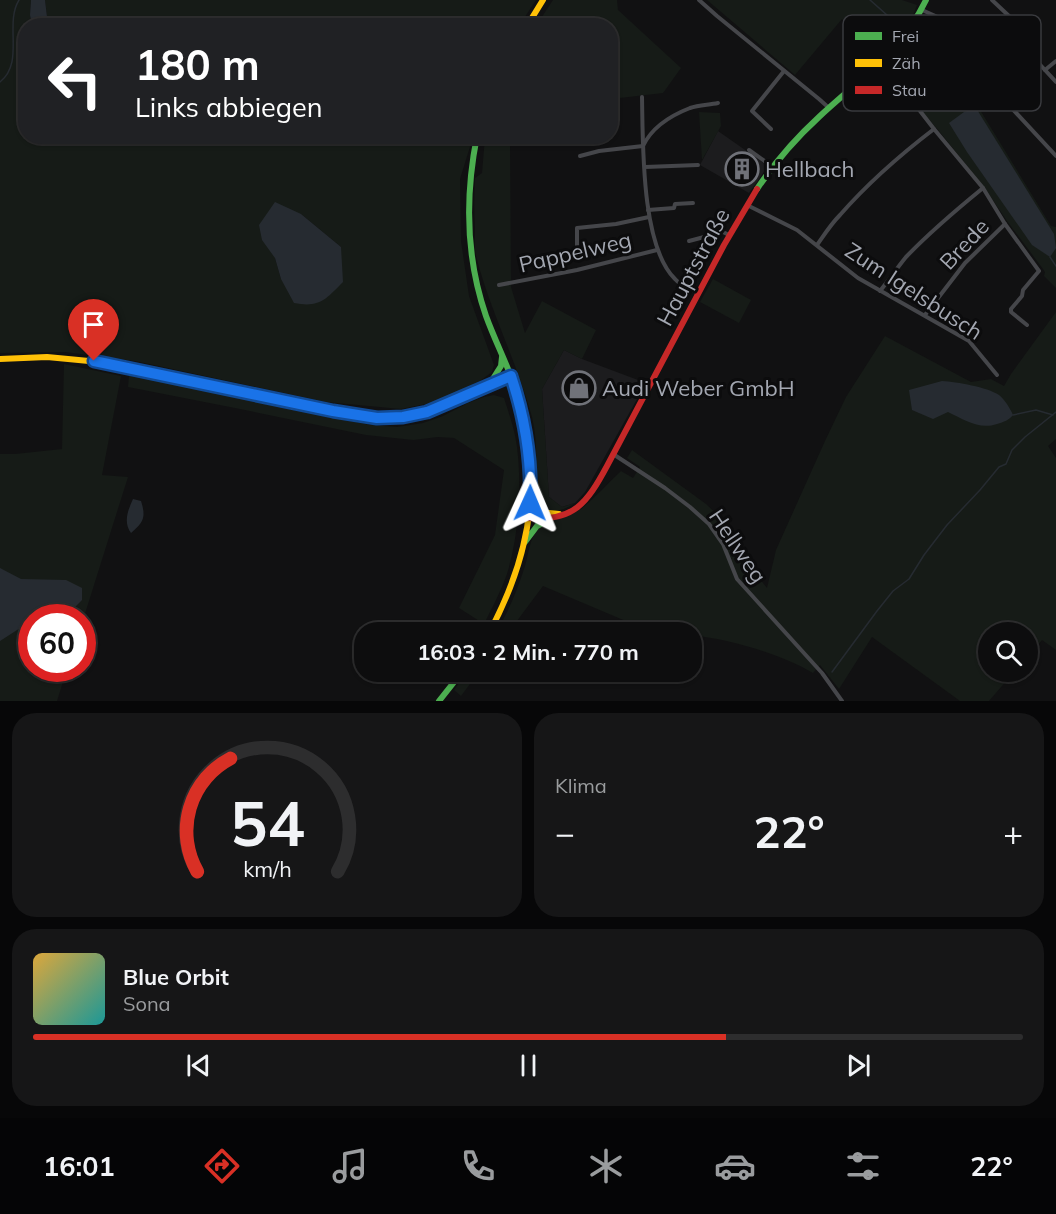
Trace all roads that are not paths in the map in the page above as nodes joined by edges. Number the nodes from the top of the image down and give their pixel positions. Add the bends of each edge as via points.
1 (543, 0) edge
2 (699, 0) edge
3 (926, 0) edge
4 (992, 0) edge
5 (922, 10) junction
6 (919, 15) edge
7 (934, 15) edge
8 (1008, 15) edge
9 (532, 18) edge
10 (1056, 61) edge
11 (1041, 66) edge
12 (1045, 70) junction
13 (784, 71) junction
14 (1056, 82) edge
15 (843, 96) edge
16 (642, 97) dead end
17 (718, 103) dead end
18 (829, 108) junction
19 (920, 111) edge
20 (1014, 111) edge
21 (771, 129) dead end
22 (934, 129) junction
23 (475, 144) edge
24 (643, 146) junction
25 (749, 150) dead end
26 (580, 156) dead end
27 (1056, 156) edge
28 (698, 165) dead end
29 (773, 166) junction
30 (645, 167) junction
31 (983, 188) junction
32 (693, 203) dead end
33 (746, 205) junction
34 (648, 210) junction
35 (649, 217) junction
36 (1005, 224) junction
37 (729, 235) junction
38 (689, 241) dead end
39 (578, 245) dead end
40 (817, 245) junction
41 (657, 250) junction
42 (500, 285) dead end
43 (880, 291) junction
44 (698, 293) junction
45 (925, 315) junction
46 (1027, 325) dead end
47 (502, 352) junction
48 (0, 359) edge
49 (997, 375) dead end
50 (511, 376) junction
51 (489, 386) junction
52 (613, 453) junction
53 (529, 514) junction
54 (564, 514) junction
55 (551, 519) junction
56 (525, 542) junction
57 (495, 622) edge
58 (454, 682) edge
59 (439, 701) edge
60 (842, 701) edge

1 - 9 main road
2 - 13 street
3 - 5 main road, Hauptstraße
4 - 8 street
5 - 6 main road, Hauptstraße
5 - 7 street
10 - 12 street
11 - 12 street
12 - 14 street
13 - 18 street
13 - 21 street via 752,111
15 - 18 main road, Hauptstraße
16 - 24 street
17 - 24 street via 692,108 667,120
18 - 29 main road, Hauptstraße
19 - 22 street
20 - 27 street
22 - 31 street
22 - 40 street via 894,160 838,216
23 - 47 main road via 470,184 471,252 487,317
24 - 26 street
24 - 30 street
25 - 29 street
28 - 30 street
29 - 33 main road, Hauptstraße
30 - 34 street
31 - 36 street
31 - 43 street via 924,239
32 - 34 street
33 - 37 main road, Hauptstraße
33 - 40 street, Zum Igelsbusch via 797,230
34 - 35 street
35 - 39 street via 577,228
35 - 41 street
36 - 45 street, Brede via 965,263
36 - 46 street via 1039,271 1011,312
37 - 38 street via 723,232
37 - 44 main road, Hauptstraße
40 - 43 street, Zum Igelsbusch
41 - 42 street, Pappelweg
41 - 44 street via 673,278
43 - 45 street, Zum Igelsbusch
44 - 52 main road, Hauptstraße
45 - 49 street, Zum Igelsbusch via 969,341
47 - 50 main road
47 - 51 main road via 501,366
48 - 51 main road via 63,357 94,361 377,418 439,409
50 - 51 main road
50 - 53 main road via 530,458
52 - 54 main road, Hauptstraße via 589,496 579,507
52 - 60 street, Hellweg via 709,524 723,544 736,579 822,673
53 - 54 main road
53 - 55 main road, Hauptstraße
53 - 56 main road
54 - 55 main road, Hauptstraße
55 - 56 main road via 537,526
56 - 57 main road via 509,596
58 - 59 main road

